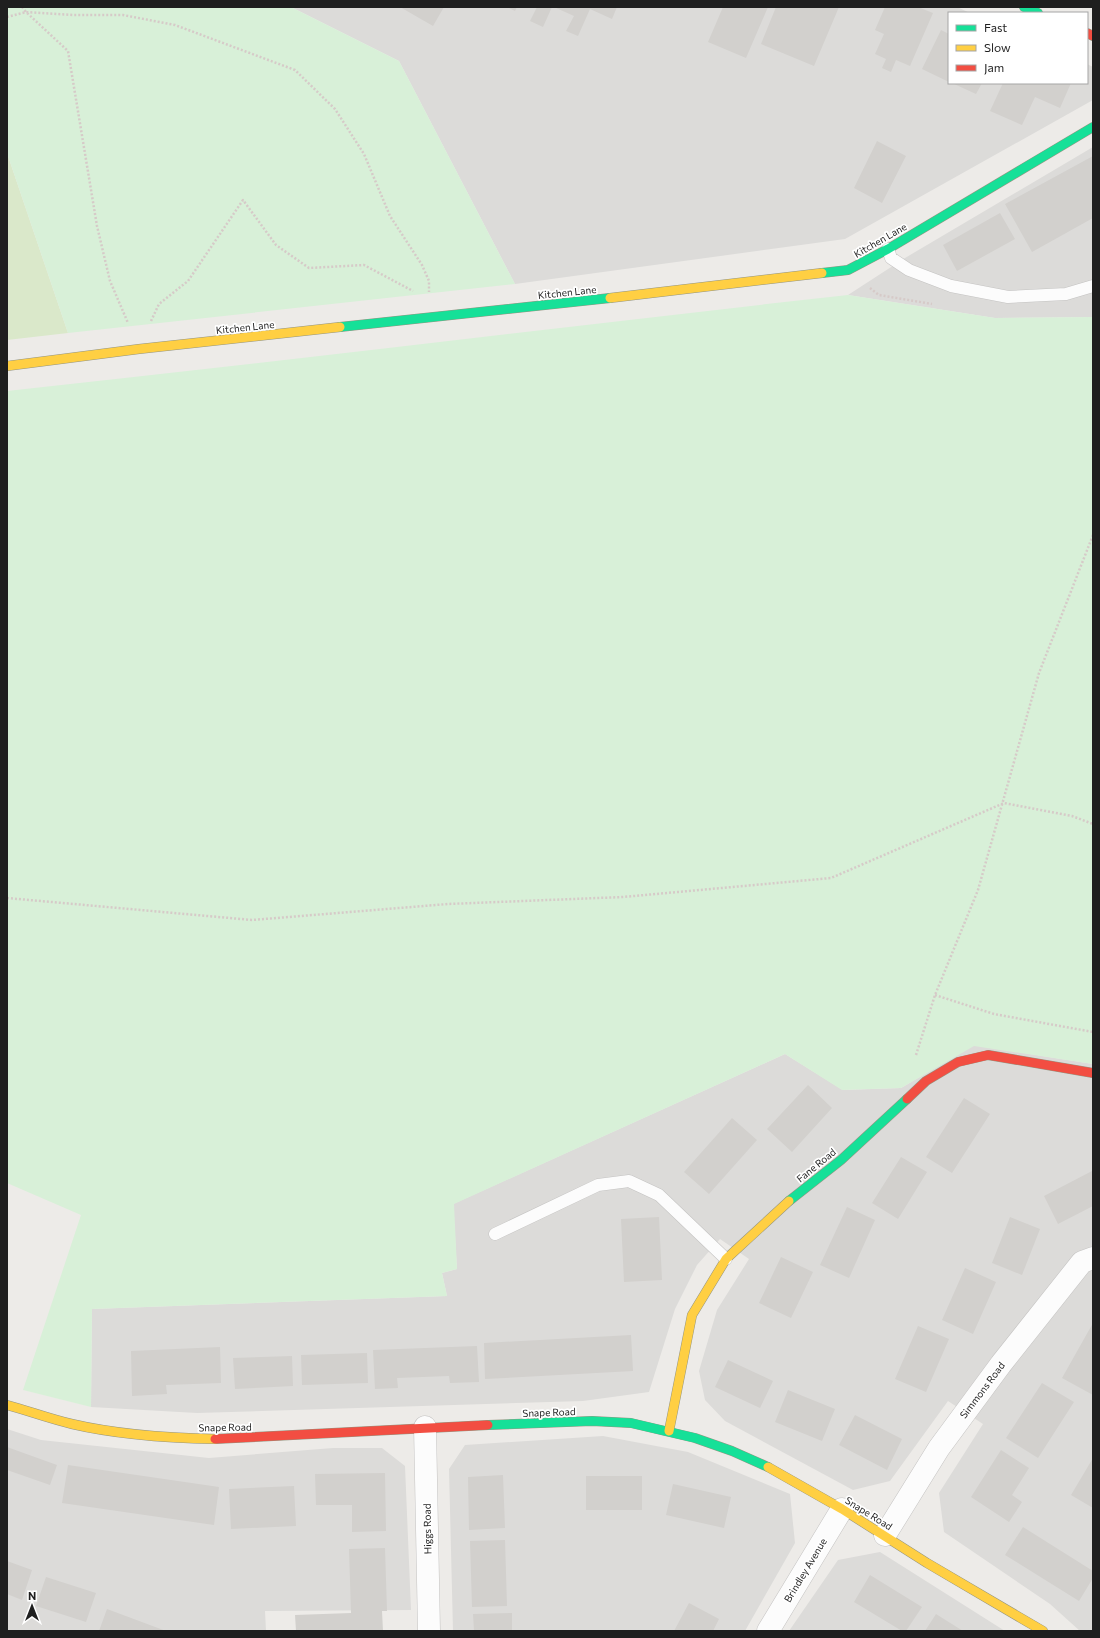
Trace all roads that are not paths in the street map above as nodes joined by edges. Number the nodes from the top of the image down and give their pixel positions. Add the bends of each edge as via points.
1 (1024, 7) edge
2 (1036, 12) edge
3 (1093, 127) edge
4 (888, 249) junction
5 (1093, 286) edge
6 (7, 366) edge
7 (1093, 1073) edge
8 (495, 1234) dead end
9 (1093, 1258) edge
10 (726, 1259) junction
11 (7, 1405) edge
12 (425, 1427) junction
13 (668, 1431) junction
14 (842, 1509) junction
15 (885, 1535) junction
16 (429, 1631) edge
17 (768, 1631) edge
18 (1043, 1631) edge

1 - 2 street
3 - 4 street, Kitchen Lane
4 - 5 lane via 891,258 909,270 951,286 1008,297 1066,294
4 - 6 street, Kitchen Lane via 848,270
7 - 10 street, Fane Road via 988,1056 958,1062 926,1081 841,1160 792,1198
8 - 10 lane via 598,1185 629,1181 659,1195
9 - 15 street, Simmons Road via 1082,1262 1001,1364 939,1448
10 - 13 street, Fane Road via 692,1315
11 - 12 street, Snape Road via 72,1424 119,1433 168,1438 293,1436
12 - 13 street, Snape Road via 592,1421 631,1423
12 - 16 street, Higgs Road
13 - 14 street, Snape Road via 703,1440 771,1468
14 - 15 street, Snape Road
14 - 17 street, Brindley Avenue
15 - 18 street, Snape Road via 927,1563

